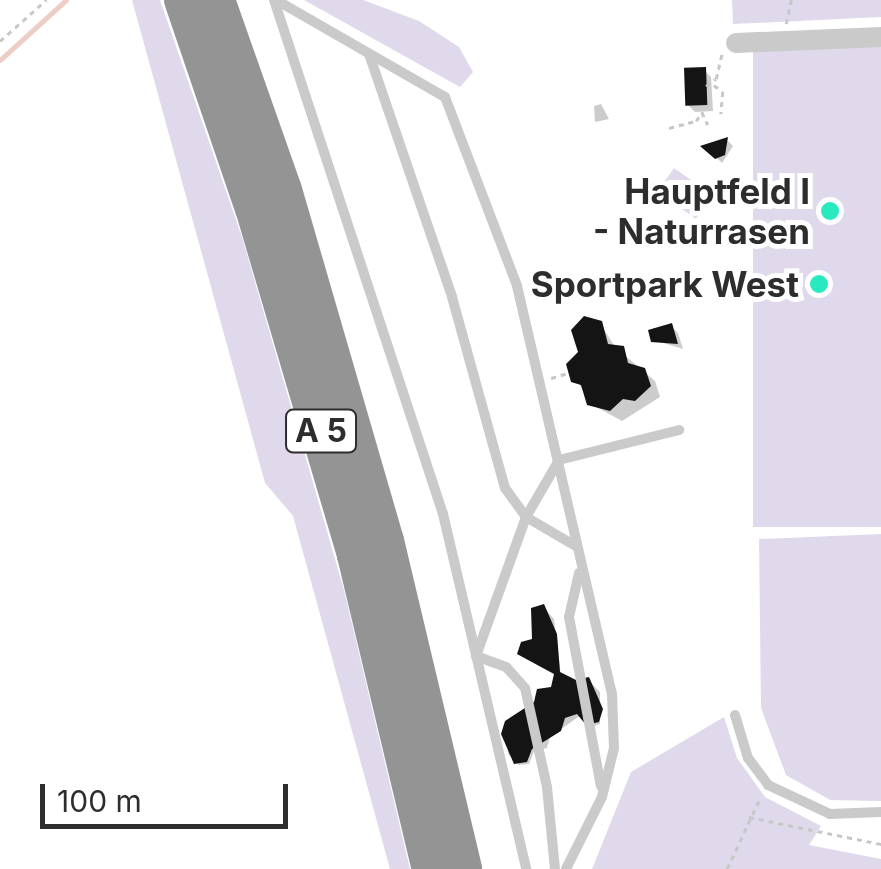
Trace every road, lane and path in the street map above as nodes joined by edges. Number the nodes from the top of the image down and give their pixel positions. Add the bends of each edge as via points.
1 (46, 0) edge
2 (183, 0) edge
3 (216, 0) edge
4 (275, 0) edge
5 (791, 0) edge
6 (881, 37) edge
7 (0, 41) edge
8 (788, 41) junction
9 (732, 44) joint
10 (370, 54) junction
11 (720, 114) dead end
12 (708, 125) dead end
13 (669, 128) dead end
14 (568, 372) dead end
15 (540, 381) junction
16 (679, 430) dead end
17 (559, 460) junction
18 (526, 518) junction
19 (574, 545) junction
20 (580, 568) junction
21 (476, 656) junction
22 (735, 715) dead end
23 (768, 785) junction
24 (602, 797) junction
25 (881, 812) edge
26 (749, 817) junction
27 (881, 844) edge
28 (431, 869) edge
29 (463, 869) edge
30 (526, 869) edge
31 (555, 869) edge
32 (566, 869) edge
33 (726, 869) edge

1 - 7 path
2 - 28 highway, A 5 via 254,208 356,555
3 - 29 highway, A 5 via 282,190 380,523
4 - 10 lane
4 - 21 lane via 443,514
5 - 8 path
6 - 8 street
8 - 9 street
9 - 11 path via 709,85 722,92
10 - 15 lane via 445,97 516,286
10 - 18 lane via 452,297 505,488
12 - 13 path via 702,112 696,121
14 - 15 path
15 - 17 lane
16 - 17 lane
17 - 18 lane
17 - 19 lane
18 - 19 lane
18 - 21 lane
19 - 20 lane
20 - 24 lane via 569,618
20 - 24 lane via 612,694 614,748
21 - 30 lane
21 - 31 lane via 506,667 525,688
22 - 23 lane via 748,758
23 - 25 lane via 830,814
23 - 26 path
24 - 32 lane
26 - 27 path
26 - 33 path

